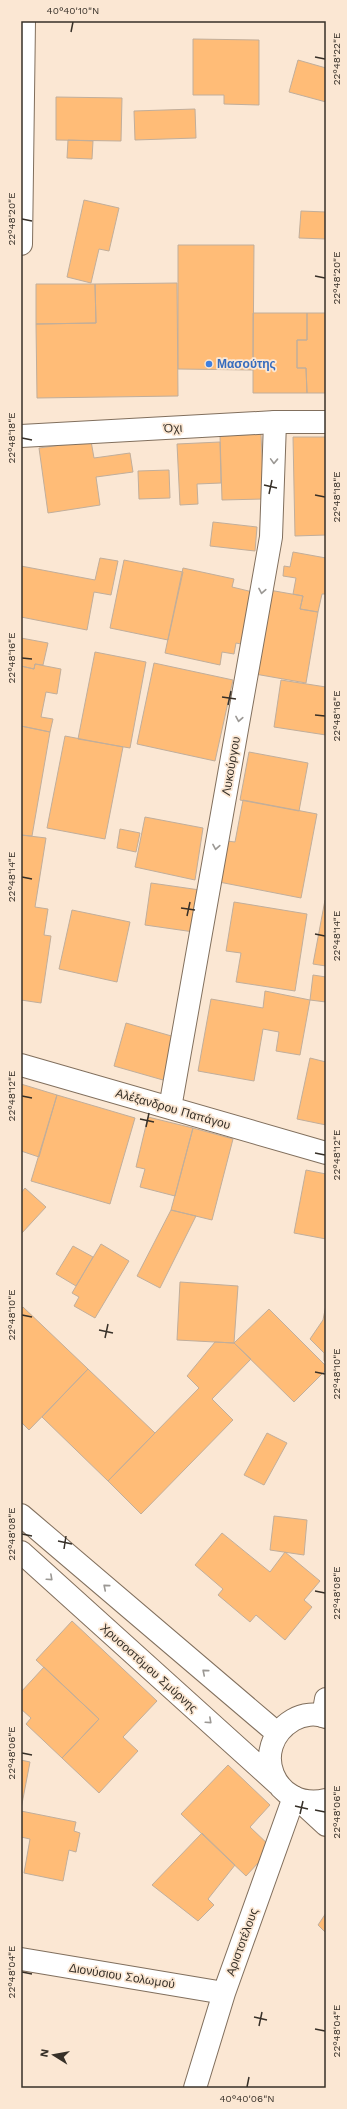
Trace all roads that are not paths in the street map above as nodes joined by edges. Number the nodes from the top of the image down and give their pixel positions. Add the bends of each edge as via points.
1 (24, 21) edge
2 (21, 244) edge
3 (275, 422) junction
4 (326, 422) edge
5 (21, 436) edge
6 (21, 1065) edge
7 (170, 1108) junction
8 (326, 1153) edge
9 (21, 1515) edge
10 (21, 1552) edge
11 (325, 1711) edge
12 (277, 1733) junction
13 (278, 1784) junction
14 (297, 1799) junction
15 (326, 1800) edge
16 (326, 1825) edge
17 (21, 1959) edge
18 (224, 1993) junction
19 (195, 2088) edge

1 - 2 street
3 - 4 street, Όχι
3 - 5 street, Όχι
3 -> 7 street, Λυκούργου via 271,537
6 - 7 street, Αλέξανδρου Παπάγου
7 - 8 street, Αλέξανδρου Παπάγου
12 -> 9 street
10 -> 13 street, Χρυσοστόμου Σμύρνης
11 - 12 street via 297,1718
12 - 13 street via 270,1759 272,1772
13 - 14 street, Χρυσοστόμου Σμύρνης
14 - 15 street via 317,1802
14 - 16 street, Χρυσοστόμου Σμύρνης
14 - 18 street, Αριστοτέλους
17 - 18 street, Διονύσιου Σολωμού
18 - 19 street, Αριστοτέλους

